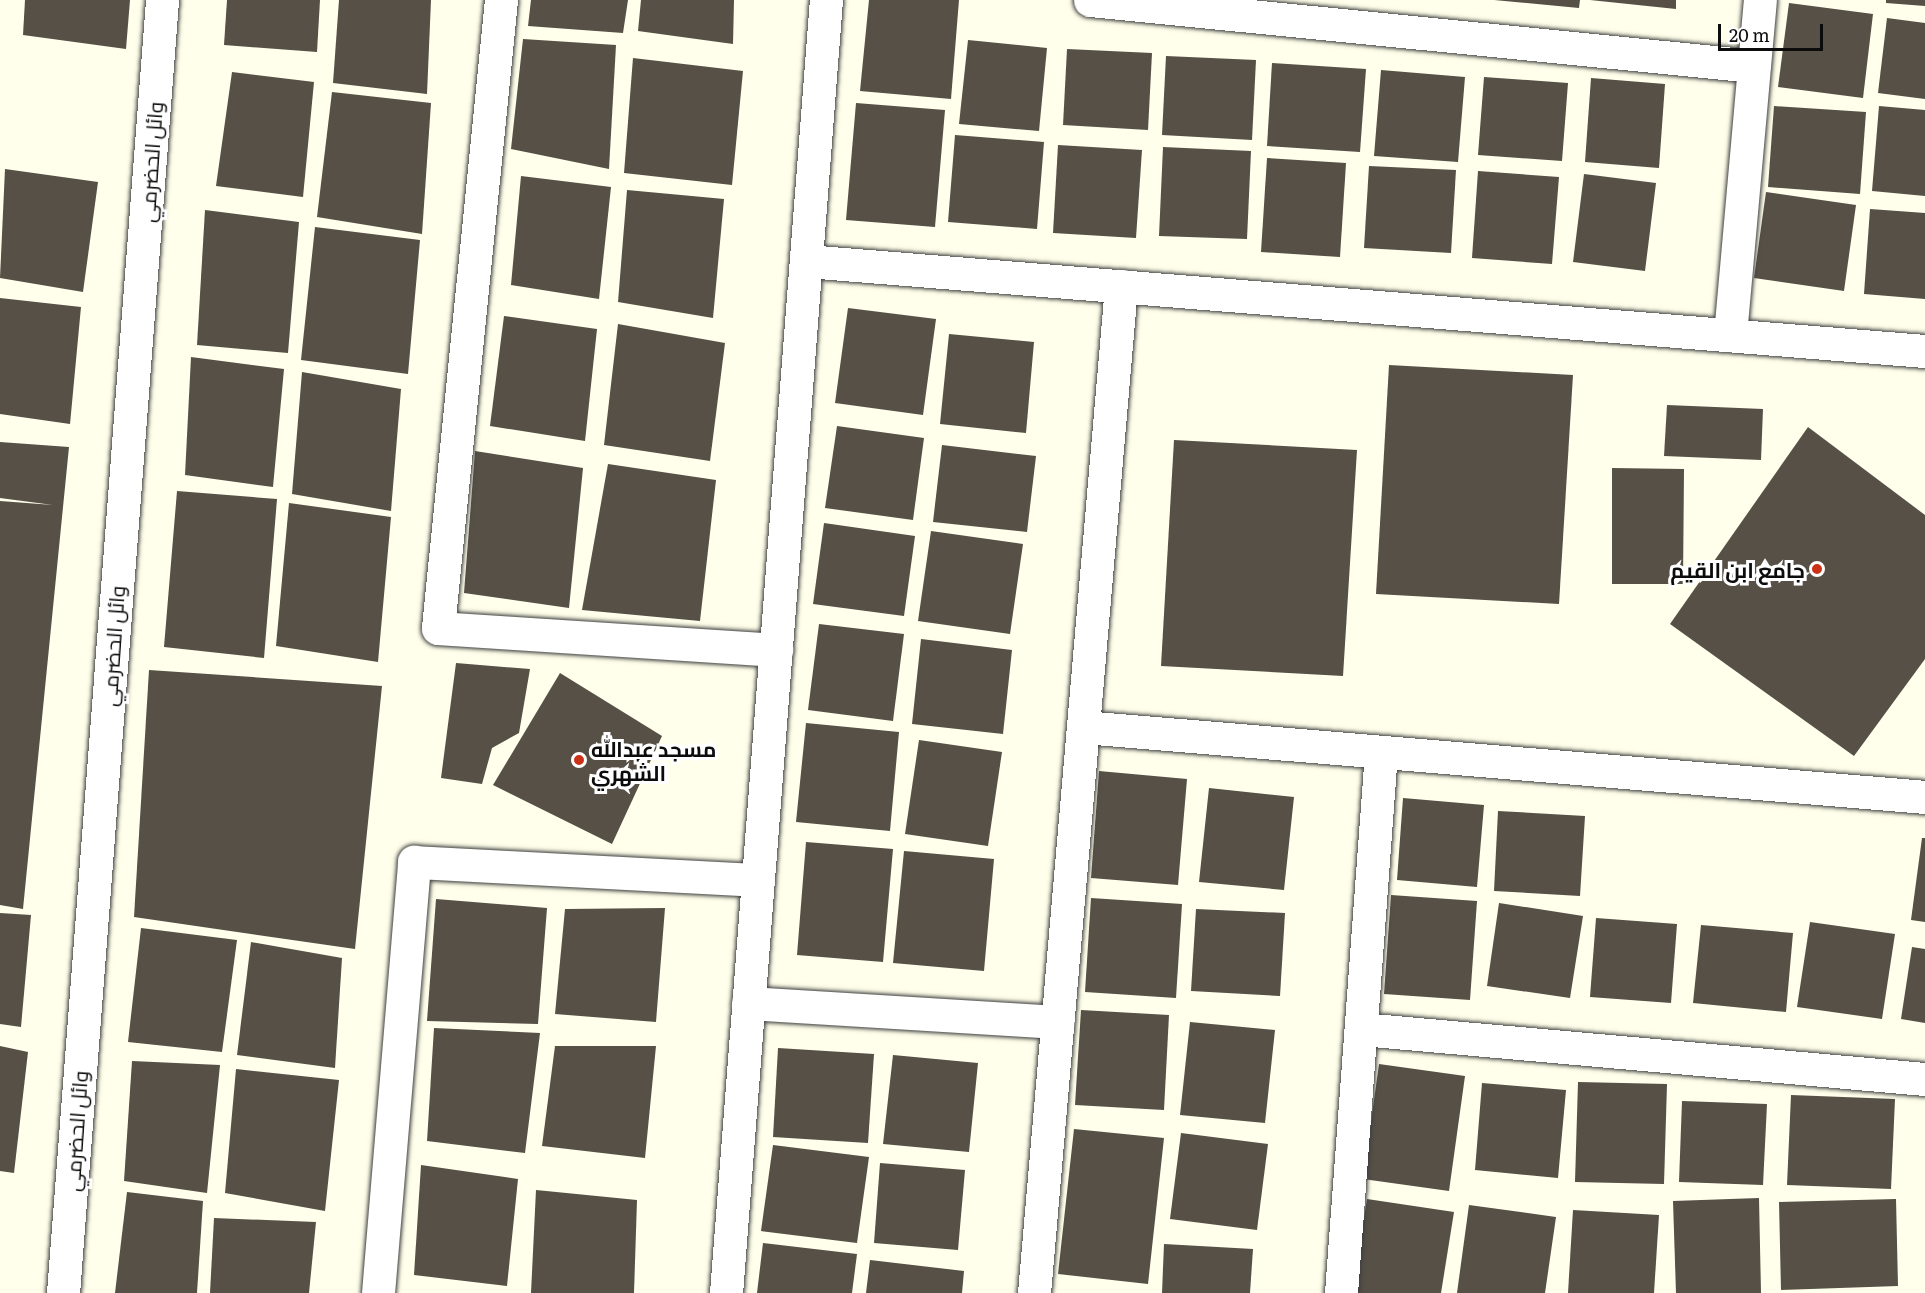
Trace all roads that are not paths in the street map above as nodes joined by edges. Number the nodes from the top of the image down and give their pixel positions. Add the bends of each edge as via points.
1 (162, 0) edge
2 (501, 0) edge
3 (826, 0) edge
4 (1090, 0) edge
5 (1760, 0) edge
6 (1137, 2) edge
7 (1754, 66) junction
8 (806, 261) junction
9 (1121, 286) junction
10 (1730, 335) junction
11 (1925, 351) edge
12 (776, 650) junction
13 (1083, 726) junction
14 (1381, 752) junction
15 (1925, 797) edge
16 (758, 880) junction
17 (748, 1003) junction
18 (1057, 1022) junction
19 (1361, 1029) junction
20 (1925, 1079) edge
21 (63, 1293) edge
22 (378, 1293) edge
23 (726, 1293) edge
24 (1034, 1293) edge
25 (1341, 1293) edge

1 - 21 street, وائل الحضرمي
2 - 12 street via 438,628
3 - 8 street
4 - 6 street
5 - 7 street
6 - 7 street
7 - 10 street
8 - 9 street
8 - 12 street
9 - 10 street
9 - 13 street
10 - 11 street
12 - 16 street
13 - 14 street
13 - 18 street
14 - 15 street
14 - 19 street
16 - 17 street
16 - 22 street via 414,862
17 - 18 street
17 - 23 street
18 - 24 street
19 - 20 street
19 - 25 street

